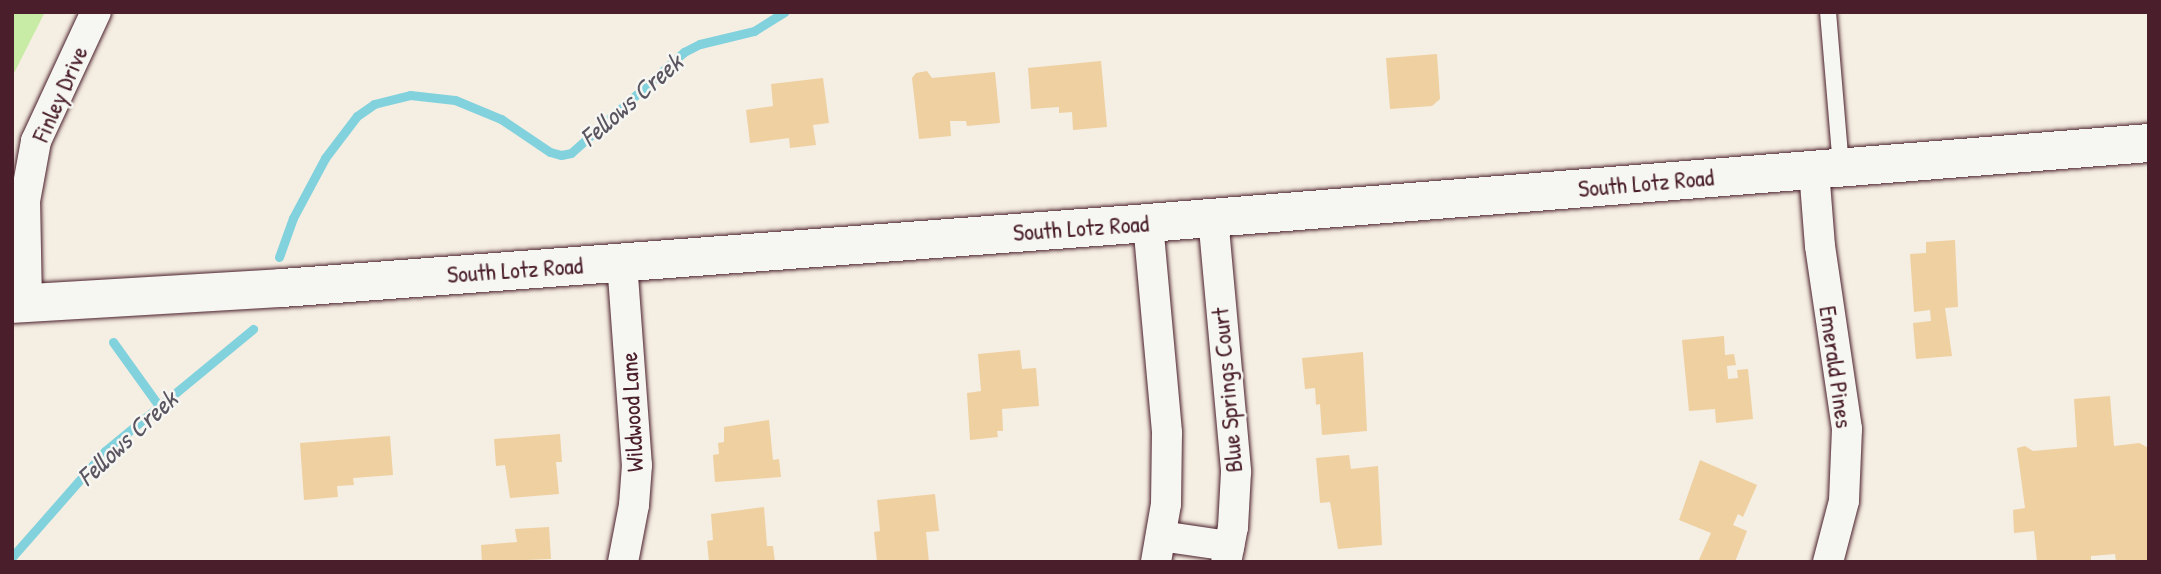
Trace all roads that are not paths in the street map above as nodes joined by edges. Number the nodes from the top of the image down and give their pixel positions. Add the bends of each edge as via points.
1 (96, 12) edge
2 (1828, 12) edge
3 (2149, 143) edge
4 (1827, 169) junction
5 (1213, 217) junction
6 (1148, 223) junction
7 (622, 262) junction
8 (20, 304) edge
9 (1158, 549) edge
10 (1227, 554) edge
11 (623, 562) edge
12 (1828, 562) edge

1 - 8 street, Finley Drive via 36,141 25,201
2 - 4 lane
3 - 4 street, South Lotz Road
4 - 5 street, South Lotz Road
4 - 12 street, Emerald Pines via 1820,246 1847,429 1844,501
5 - 6 street, South Lotz Road
5 - 10 street, Blue Springs Court via 1236,472
6 - 7 street, South Lotz Road
6 - 9 street via 1167,433 1166,493
7 - 8 street, South Lotz Road
7 - 11 street, Wildwood Lane via 637,465
9 - 10 street

